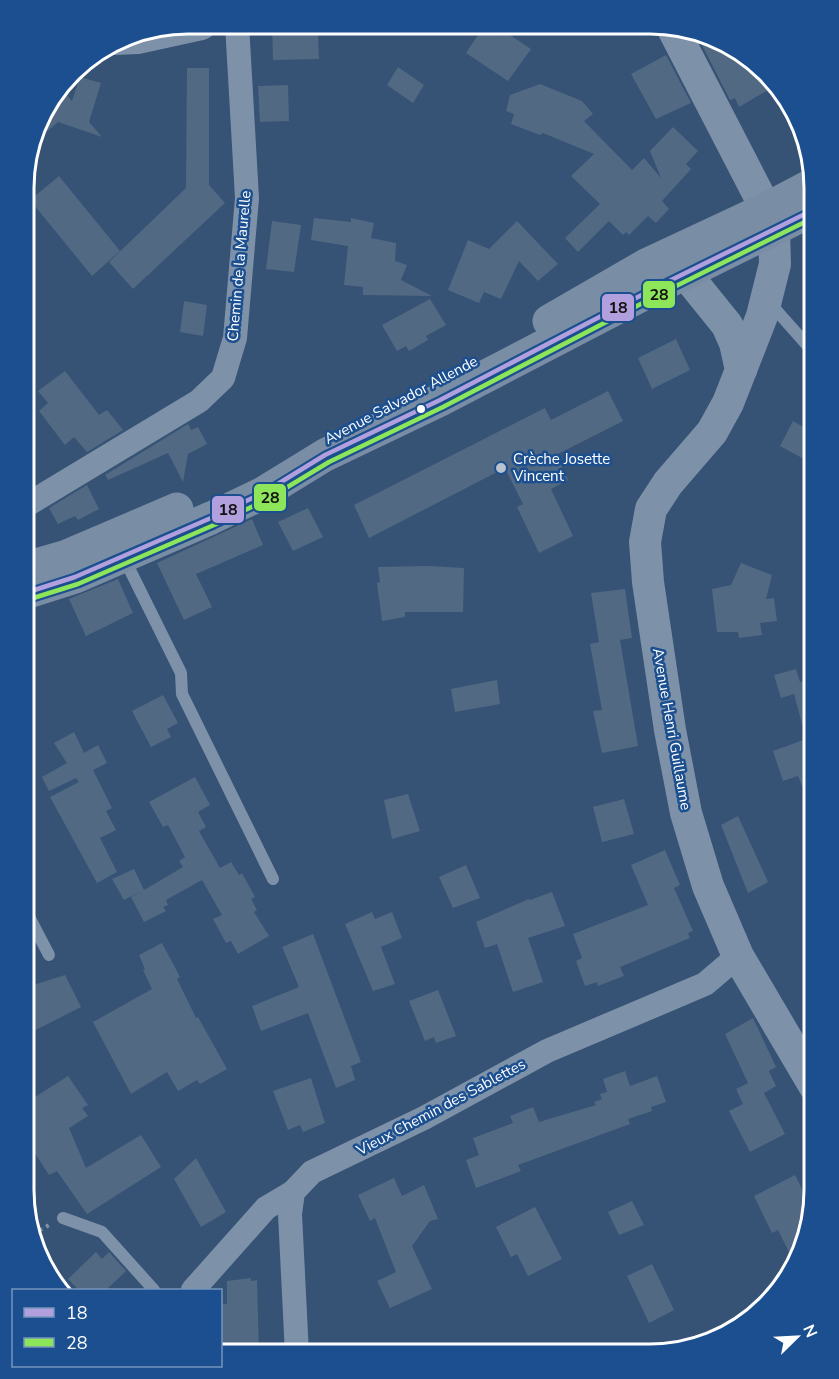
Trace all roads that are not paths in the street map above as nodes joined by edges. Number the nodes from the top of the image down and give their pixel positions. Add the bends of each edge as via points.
1 (238, 34) edge
2 (685, 39) edge
3 (804, 192) edge
4 (804, 212) edge
5 (770, 220) junction
6 (686, 273) junction
7 (767, 299) junction
8 (715, 309) junction
9 (804, 341) edge
10 (741, 370) junction
11 (34, 501) edge
12 (119, 546) junction
13 (34, 565) edge
14 (34, 590) edge
15 (273, 879) dead end
16 (34, 925) edge
17 (50, 955) dead end
18 (738, 956) junction
19 (804, 1068) edge
20 (293, 1192) junction
21 (63, 1218) dead end
22 (153, 1289) edge
23 (194, 1289) edge
24 (297, 1345) edge

1 - 11 street, Chemin de la Maurelle via 247,198 235,338 223,378 199,401
2 - 5 street
3 - 5 main road
4 - 5 main road
5 - 6 main road, Avenue Salvador Allende
5 - 7 street, Avenue Henri Guillaume via 775,264
5 - 12 main road, Avenue Salvador Allende via 646,265 527,334 317,444 198,501
6 - 8 street
6 - 12 main road, Avenue Salvador Allende via 325,455 263,493
7 - 8 street via 747,310
7 - 9 lane
7 - 10 street, Avenue Henri Guillaume
8 - 10 street via 735,343
10 - 18 street, Avenue Henri Guillaume via 712,432 651,509 645,542 670,730 686,813 708,886
12 - 13 main road, Avenue Salvador Allende
12 - 14 main road, Avenue Salvador Allende via 75,577
12 - 15 lane via 181,673 182,694
16 - 17 lane
18 - 19 street, Avenue Henri Guillaume
18 - 20 street, Vieux Chemin des Sablettes via 705,984 547,1051 312,1173
20 - 23 street, Vieux Chemin des Sablettes via 266,1208
20 - 24 street via 290,1214
21 - 22 lane via 102,1232

